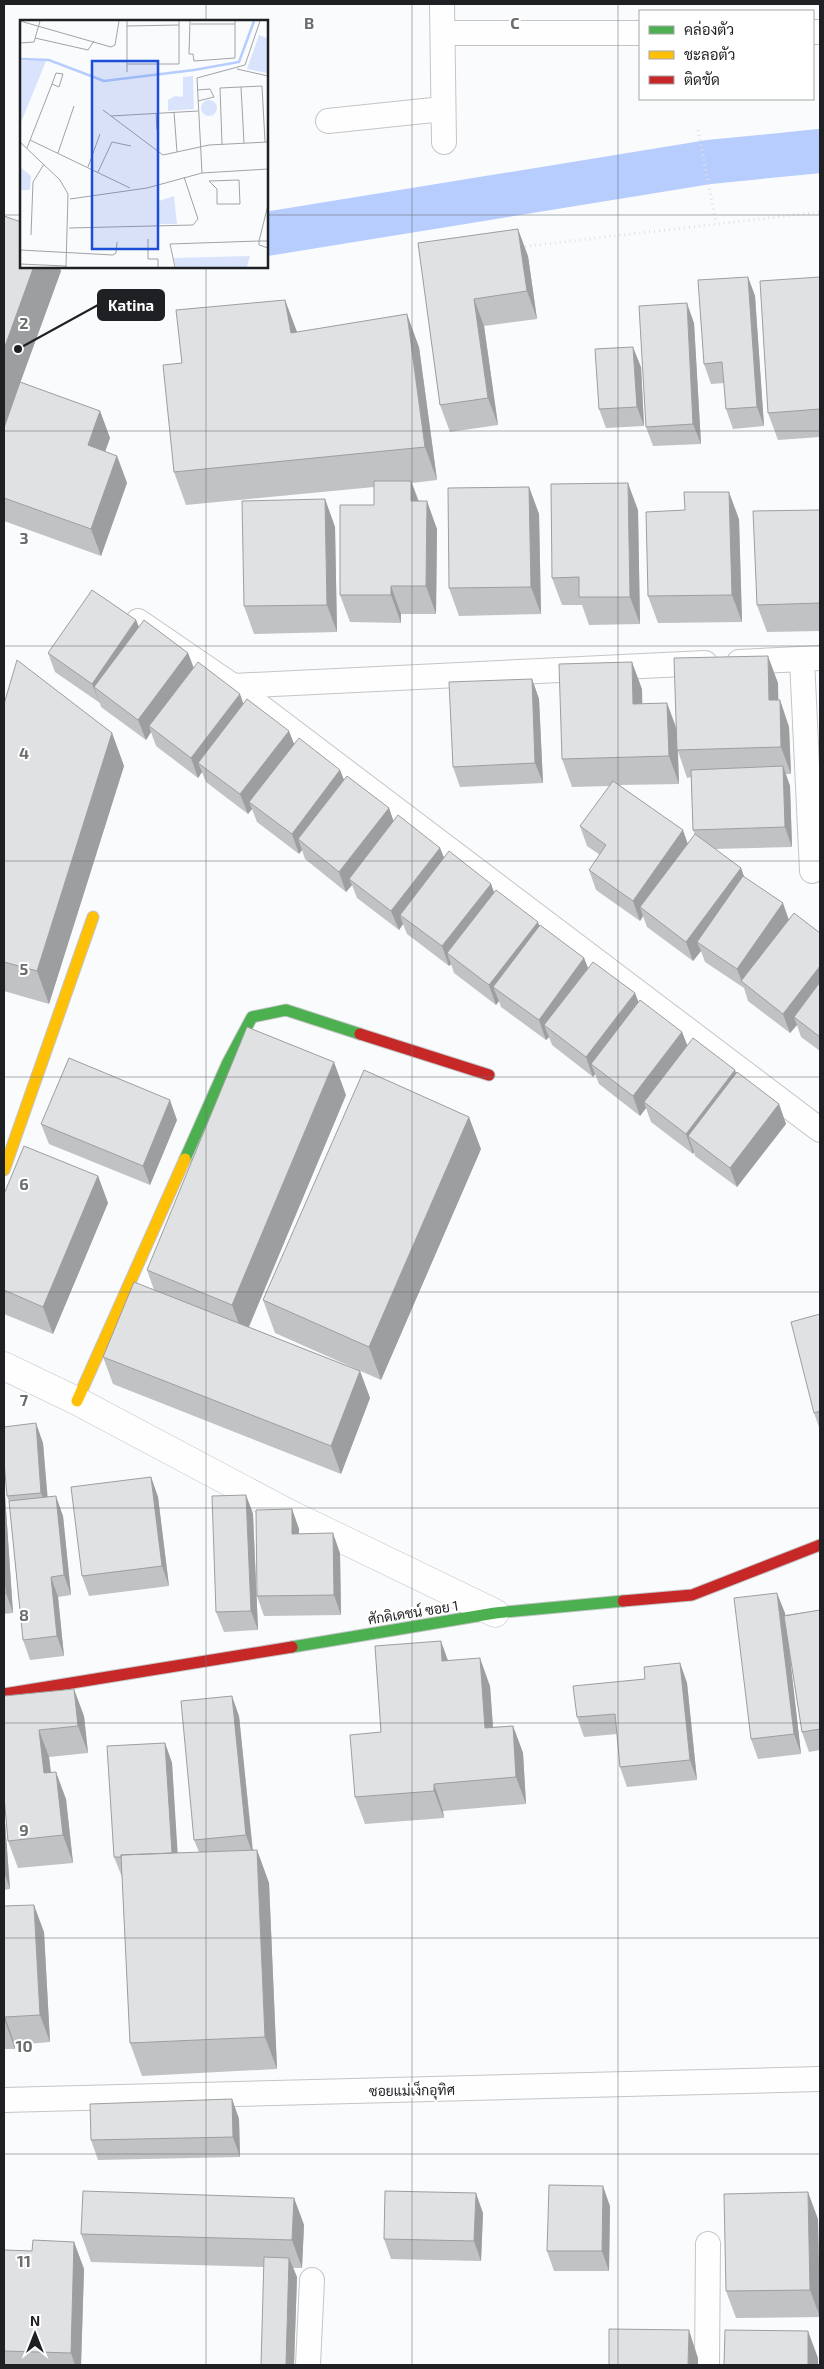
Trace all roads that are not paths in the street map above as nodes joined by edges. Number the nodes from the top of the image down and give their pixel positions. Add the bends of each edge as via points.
1 (442, 4) edge
2 (443, 33) junction
3 (639, 33) edge
4 (444, 109) junction
5 (328, 121) dead end
6 (444, 142) dead end
7 (138, 621) edge
8 (811, 658) edge
9 (232, 686) junction
10 (812, 871) dead end
11 (93, 917) dead end
12 (489, 1075) dead end
13 (820, 1130) edge
14 (4, 1170) edge
15 (4, 1366) edge
16 (77, 1401) junction
17 (820, 1545) edge
18 (495, 1613) junction
19 (4, 1694) edge
20 (820, 2079) edge
21 (4, 2100) edge
22 (708, 2244) dead end
23 (312, 2280) dead end
24 (308, 2365) edge
25 (708, 2365) edge

1 - 2 lane
2 - 3 lane
2 - 4 lane
4 - 5 lane
4 - 6 lane
7 - 9 lane
8 - 9 lane
8 - 10 lane
9 - 13 lane
11 - 14 street
12 - 16 street via 286,1010 252,1017 228,1062
15 - 16 street
16 - 18 street via 286,1512
17 - 18 street, ศักดิเดชน์ ซอย 1 via 692,1595
18 - 19 street, ศักดิเดชน์ ซอย 1
20 - 21 lane, ซอยแม่เง็กอุทิศ
22 - 25 lane
23 - 24 lane

